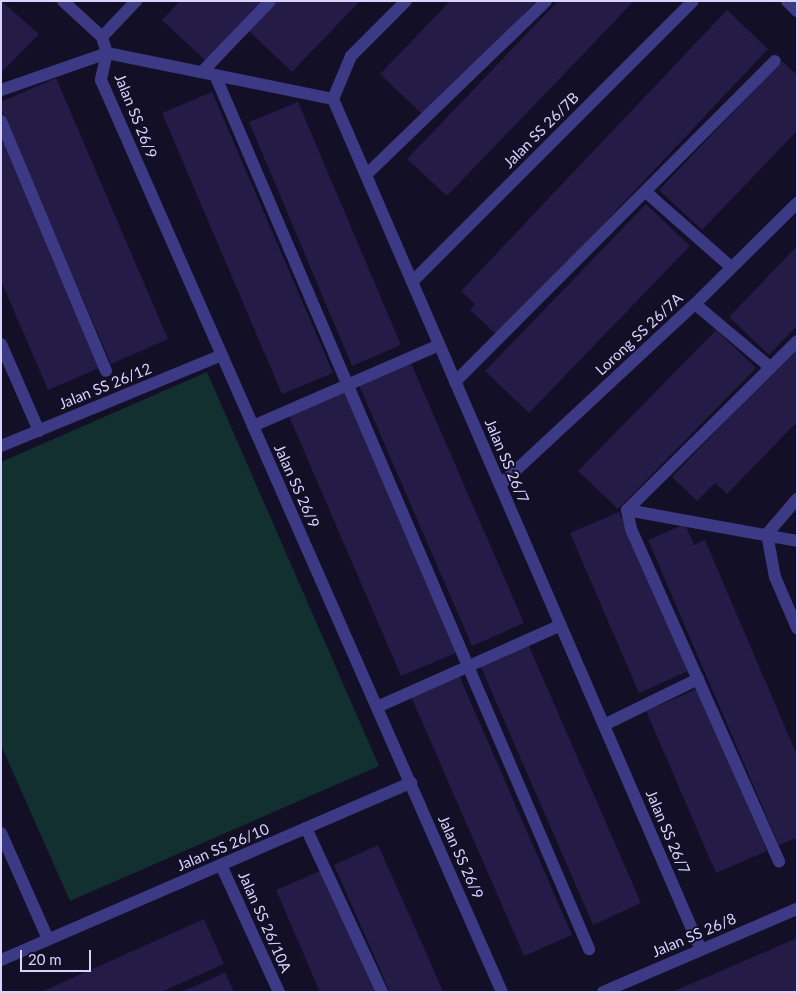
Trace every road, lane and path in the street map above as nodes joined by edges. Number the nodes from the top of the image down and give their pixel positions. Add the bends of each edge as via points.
1 (63, 1) edge
2 (136, 1) edge
3 (270, 1) edge
4 (406, 1) edge
5 (546, 1) edge
6 (693, 1) edge
7 (787, 1) edge
8 (797, 11) edge
9 (102, 37) junction
10 (107, 53) junction
11 (775, 62) dead end
12 (202, 72) junction
13 (215, 75) junction
14 (1, 90) edge
15 (333, 99) junction
16 (1, 121) edge
17 (366, 175) junction
18 (647, 193) junction
19 (797, 202) edge
20 (731, 267) junction
21 (412, 282) junction
22 (696, 304) junction
23 (797, 341) edge
24 (1, 344) edge
25 (439, 345) junction
26 (222, 355) junction
27 (771, 368) junction
28 (106, 371) dead end
29 (455, 382) junction
30 (349, 385) junction
31 (253, 426) junction
32 (39, 431) junction
33 (1, 446) edge
34 (500, 485) junction
35 (797, 499) edge
36 (627, 510) junction
37 (766, 534) junction
38 (797, 540) edge
39 (560, 625) junction
40 (797, 628) edge
41 (467, 664) junction
42 (698, 679) junction
43 (377, 707) junction
44 (604, 725) junction
45 (410, 783) junction
46 (306, 828) junction
47 (1, 833) edge
48 (779, 862) dead end
49 (222, 865) junction
50 (797, 909) edge
51 (48, 939) junction
52 (589, 949) dead end
53 (701, 950) junction
54 (1, 960) edge
55 (278, 992) edge
56 (382, 992) edge
57 (502, 992) edge
58 (603, 992) edge

1 - 9 street
2 - 9 street
3 - 12 street
4 - 15 street via 351,56
5 - 17 street
6 - 21 street, Jalan SS 26/7B
7 - 8 street
9 - 10 street, Jalan SS 26/9
10 - 12 street
10 - 14 street
10 - 26 street, Jalan SS 26/9 via 101,80
11 - 18 street
12 - 13 street
13 - 15 street
13 - 30 street
15 - 17 street, Jalan SS 26/7
16 - 28 street
17 - 21 street, Jalan SS 26/7
18 - 20 street
18 - 29 street
19 - 20 street, Lorong SS 26/7A
20 - 22 street, Lorong SS 26/7A
21 - 25 street, Jalan SS 26/7
22 - 27 street
22 - 34 street, Lorong SS 26/7A
23 - 27 street
24 - 32 street
25 - 29 street, Jalan SS 26/7
25 - 30 street
26 - 31 street, Jalan SS 26/9
26 - 32 street, Jalan SS 26/12
27 - 36 street
29 - 34 street, Jalan SS 26/7
30 - 31 street
30 - 41 street
31 - 43 street, Jalan SS 26/9
32 - 33 street, Jalan SS 26/12
34 - 39 street, Jalan SS 26/7
35 - 37 street
36 - 37 street
36 - 42 street via 630,529
37 - 38 street
37 - 40 street via 775,577
39 - 41 street
39 - 44 street, Jalan SS 26/7
41 - 43 street
41 - 52 street
42 - 44 street
42 - 48 street
43 - 45 street, Jalan SS 26/9
44 - 53 street, Jalan SS 26/7
45 - 46 street, Jalan SS 26/10
45 - 57 street, Jalan SS 26/9
46 - 49 street, Jalan SS 26/10
46 - 56 street
47 - 51 street
49 - 51 street, Jalan SS 26/10
49 - 55 street, Jalan SS 26/10A
50 - 53 street, Jalan SS 26/8
51 - 54 street, Jalan SS 26/10
53 - 58 street, Jalan SS 26/8

